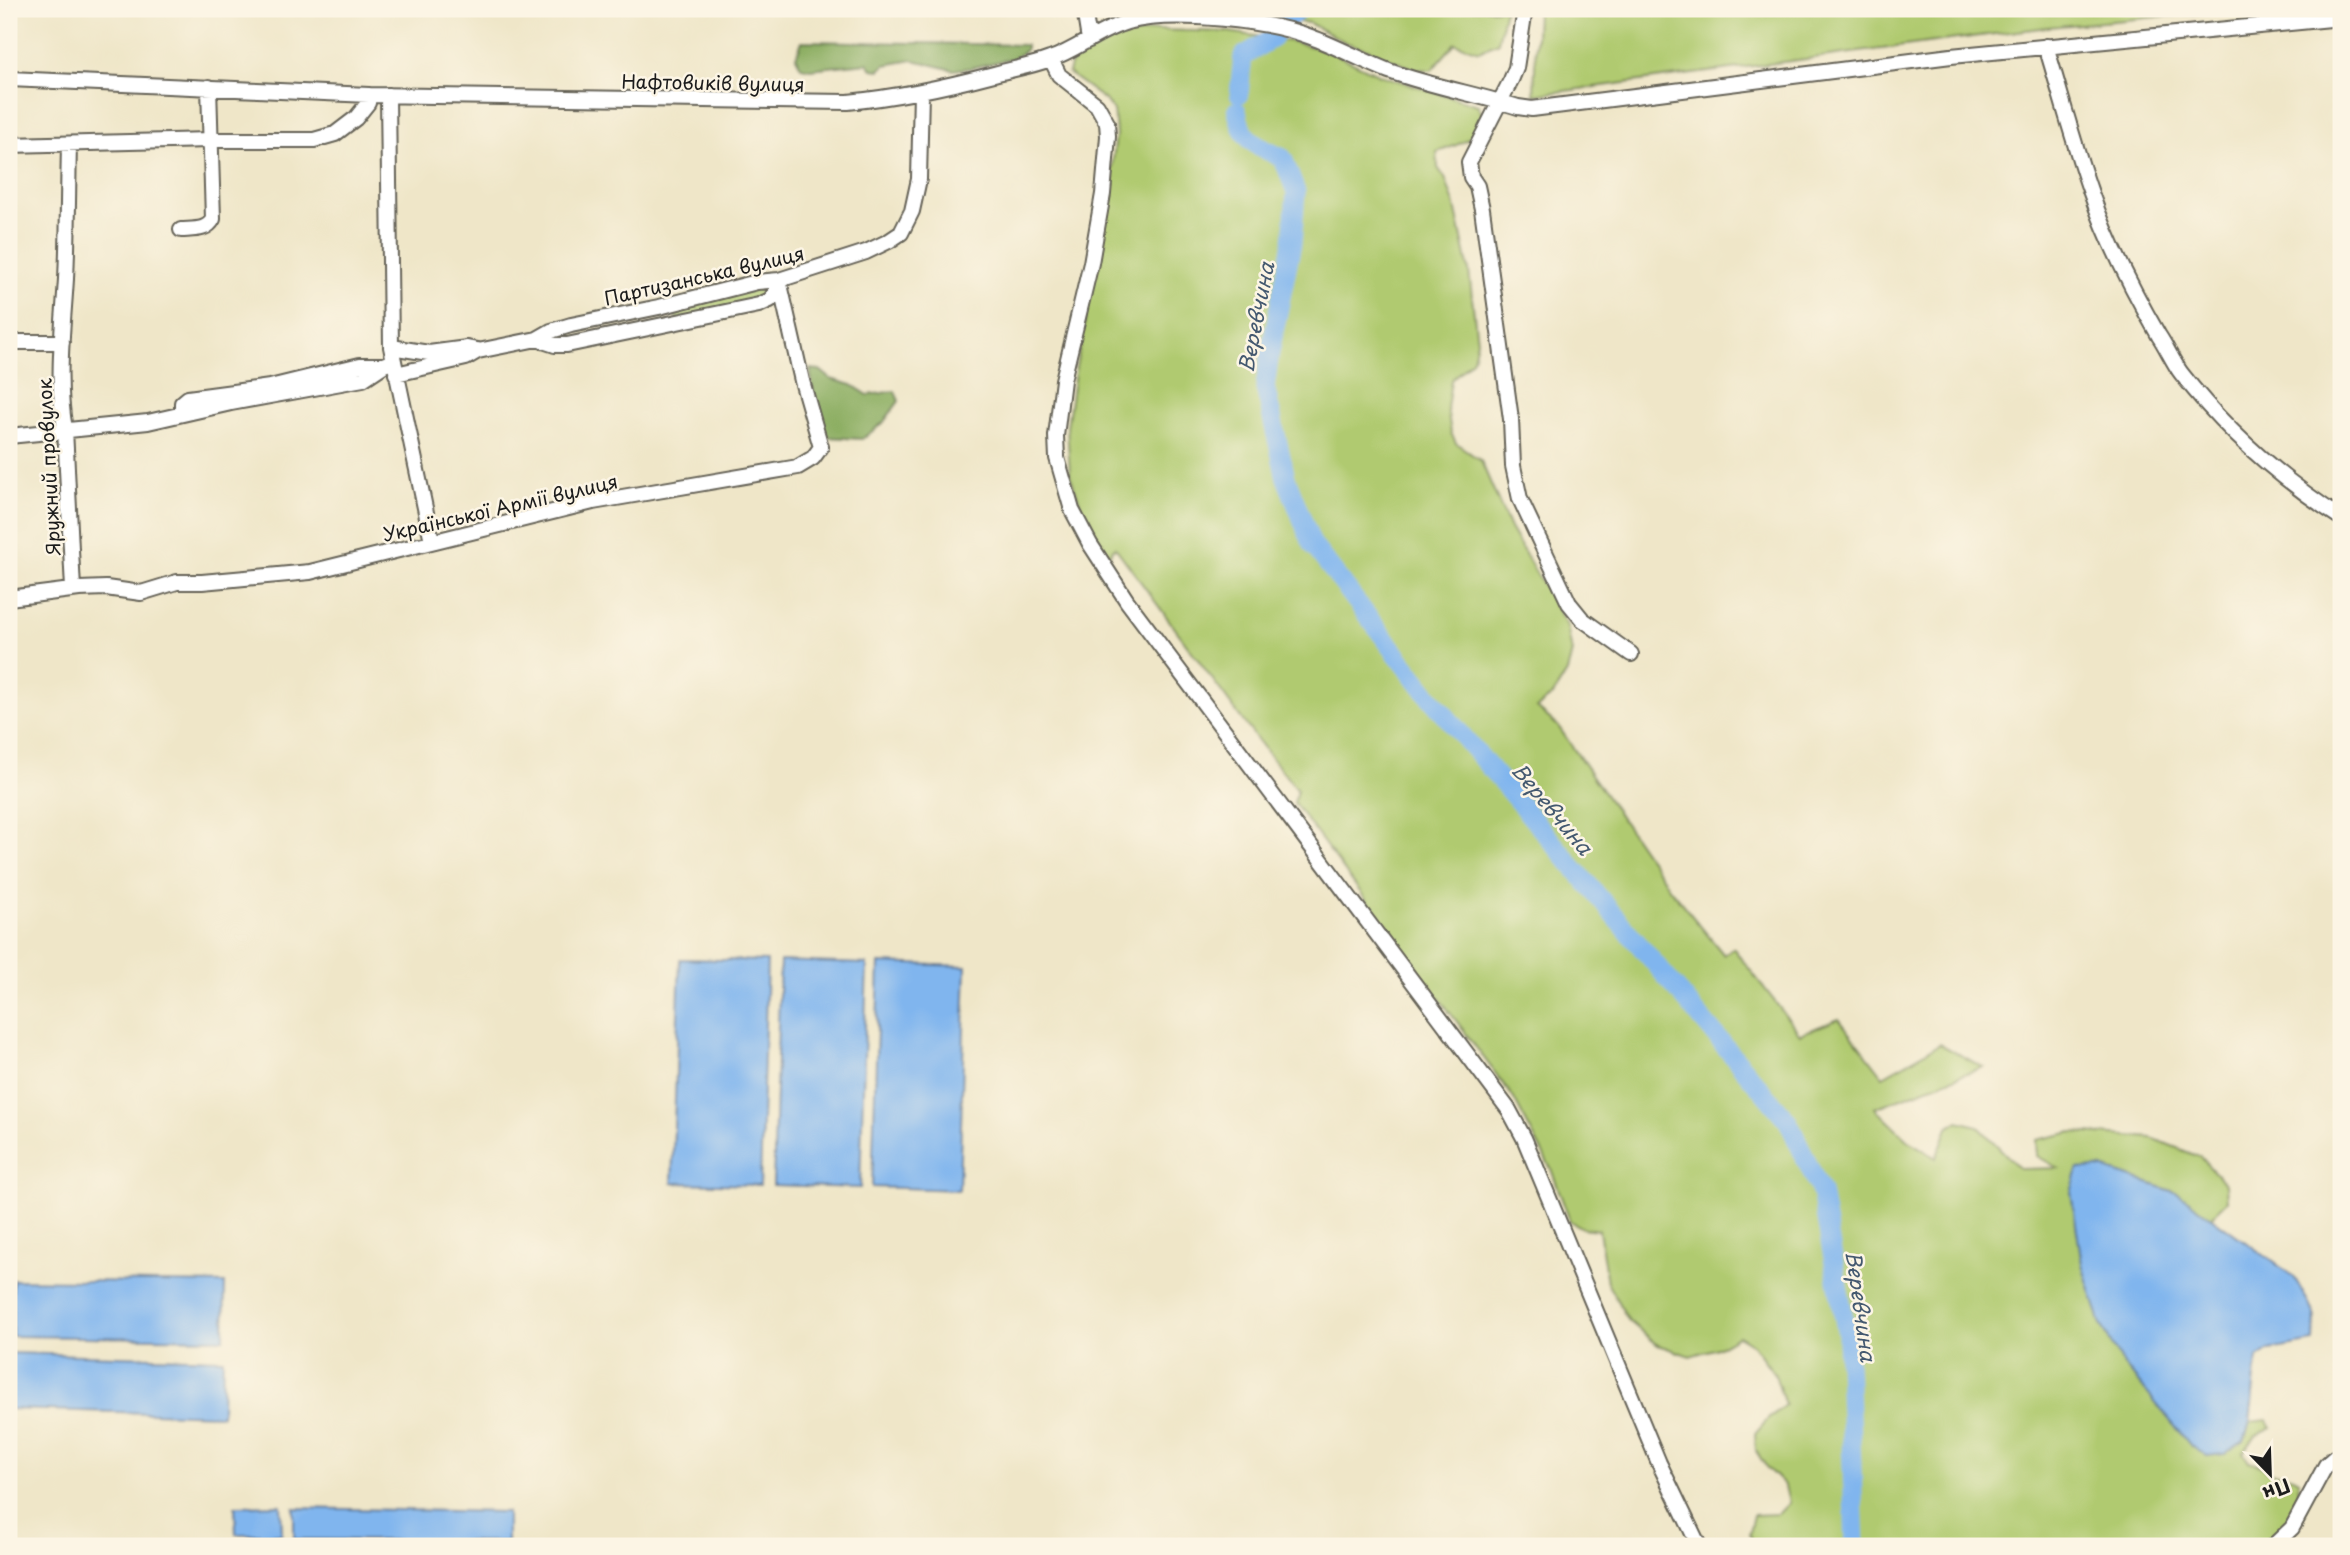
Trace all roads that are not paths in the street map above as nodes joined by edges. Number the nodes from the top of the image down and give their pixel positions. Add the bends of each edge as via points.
1 (1084, 9) edge
2 (1525, 9) edge
3 (2341, 18) edge
4 (1089, 40) junction
5 (2046, 46) junction
6 (1051, 59) junction
7 (9, 79) edge
8 (209, 87) junction
9 (921, 92) junction
10 (369, 95) junction
11 (388, 96) junction
12 (1500, 101) junction
13 (210, 140) junction
14 (69, 144) junction
15 (9, 145) edge
16 (181, 230) dead end
17 (780, 283) junction
18 (537, 339) junction
19 (9, 342) edge
20 (62, 342) junction
21 (478, 351) junction
22 (391, 362) junction
23 (65, 429) junction
24 (9, 436) edge
25 (2341, 518) edge
26 (432, 541) junction
27 (73, 589) junction
28 (9, 598) edge
29 (1632, 654) dead end
30 (2341, 1456) edge
31 (1699, 1546) edge
32 (2273, 1546) edge

1 - 4 street
2 - 12 street via 1516,68
3 - 5 street, Нафтовиків вулиця
4 - 6 street, Нафтовиків вулиця
4 - 12 street, Нафтовиків вулиця via 1127,22 1154,18 1269,26 1308,36 1390,71
5 - 12 street, Нафтовиків вулиця via 1532,109
5 - 25 street via 2096,206 2136,294 2179,370 2259,456
6 - 9 street, Нафтовиків вулиця
6 - 31 street via 1059,75 1097,105 1108,136 1091,263 1063,380 1056,436 1057,458 1072,510 1128,601 1509,1110 1659,1463
7 - 8 street, Нафтовиків вулиця
8 - 10 street, Нафтовиків вулиця
8 - 13 street
9 - 11 street, Нафтовиків вулиця via 803,103
9 - 17 street, Партизанська вулиця via 919,179 901,233 866,252
10 - 11 street, Нафтовиків вулиця
10 - 13 street via 356,118 324,138
11 - 22 street
12 - 29 street via 1471,155 1469,169 1482,209 1516,485 1569,603 1582,619
13 - 14 street
13 - 16 street via 213,219 204,228
14 - 15 street
14 - 20 street, Яружний провулок
17 - 18 street, Партизанська вулиця via 757,282 571,325
17 - 18 street, Партизанська вулиця via 770,300 725,314 567,345
17 - 26 street, Української Армії вулиця via 821,447 810,462 776,472 593,502
18 - 21 street, Партизанська вулиця
19 - 20 street
20 - 23 street, Яружний провулок
21 - 22 street, Партизанська вулиця via 467,348
21 - 22 street, Партизанська вулиця via 466,358
22 - 23 street, Партизанська вулиця via 188,398 182,403 182,414 148,422
22 - 26 street
23 - 24 street, Партизанська вулиця
23 - 27 street, Яружний провулок
26 - 27 street, Української Армії вулиця via 310,572 177,582 141,593
27 - 28 street, Української Армії вулиця
30 - 32 street via 2326,1465 2292,1528

